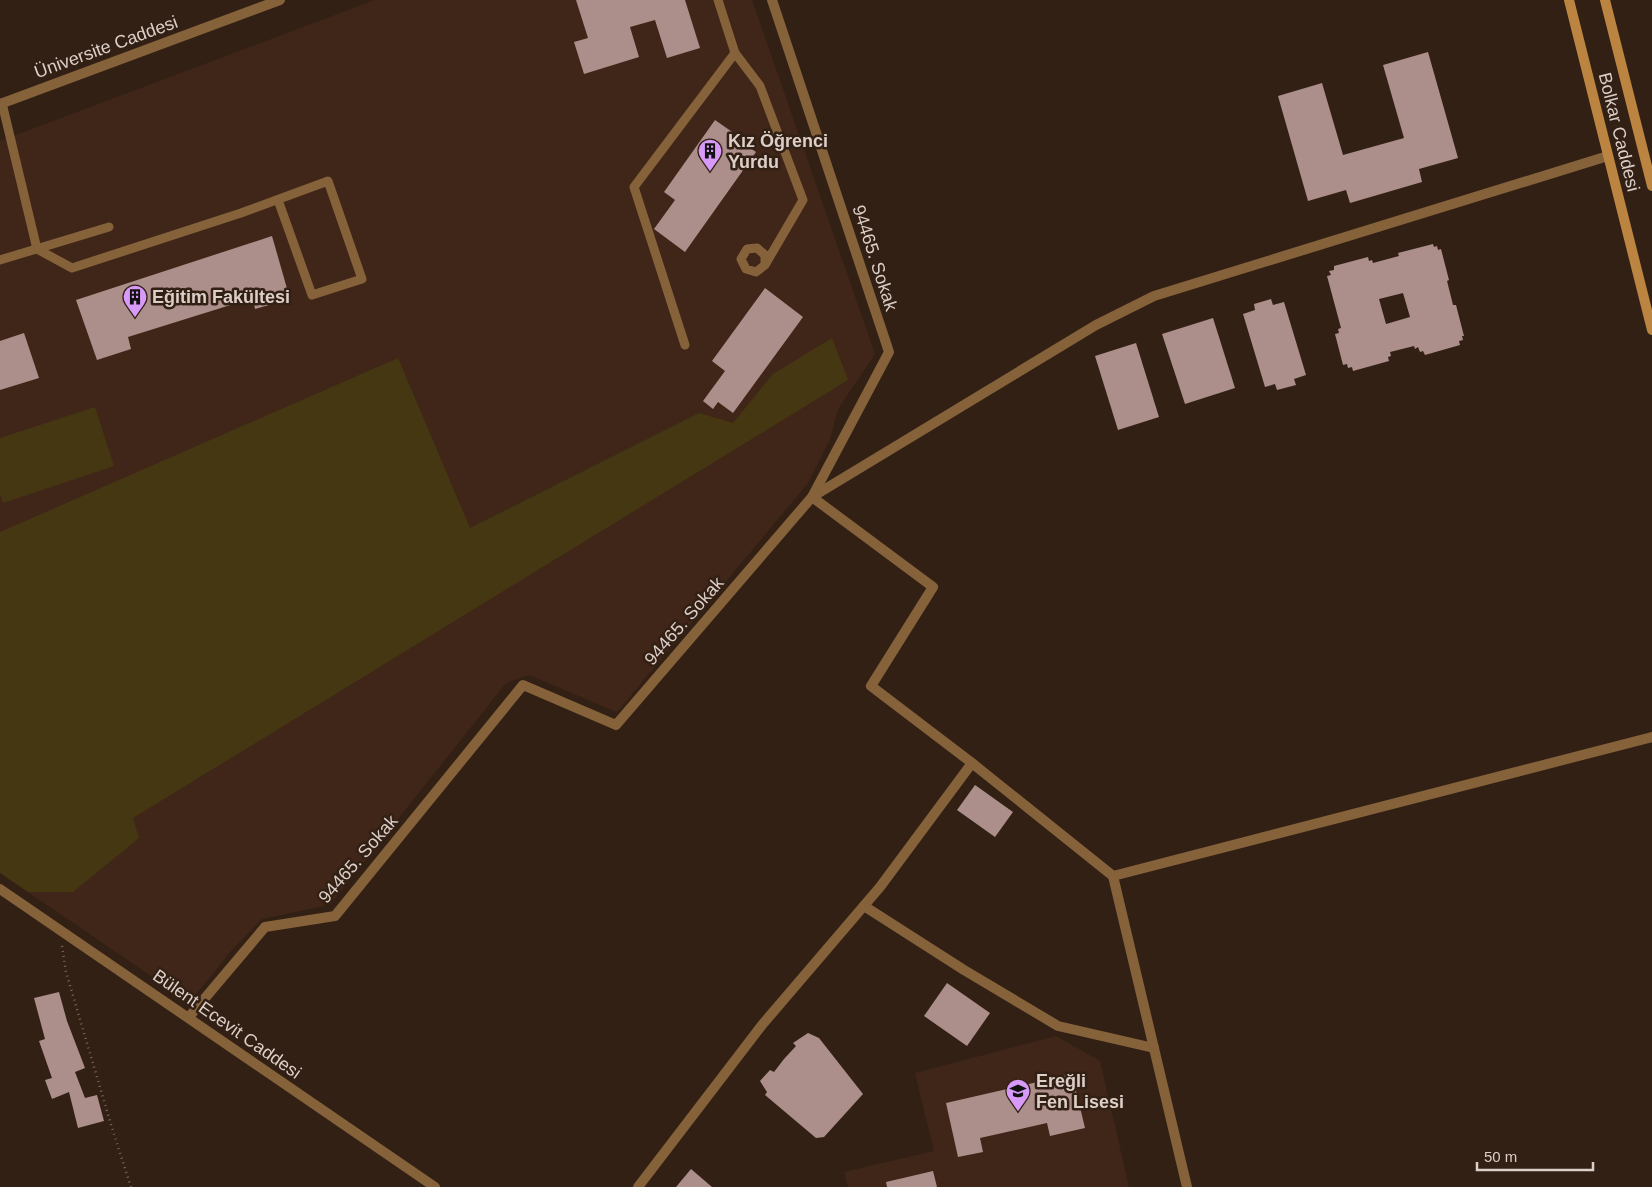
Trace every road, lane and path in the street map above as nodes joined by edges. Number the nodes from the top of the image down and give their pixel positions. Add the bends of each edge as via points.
1 (280, 0) edge
2 (718, 0) edge
3 (772, 0) edge
4 (1570, 0) edge
5 (1605, 0) edge
6 (735, 53) junction
7 (1, 104) edge
8 (1608, 156) junction
9 (1652, 186) edge
10 (278, 200) junction
11 (109, 227) dead end
12 (37, 249) junction
13 (0, 260) edge
14 (765, 266) dead end
15 (1652, 330) edge
16 (685, 345) dead end
17 (812, 497) junction
18 (1652, 737) edge
19 (972, 763) junction
20 (1113, 876) junction
21 (0, 889) edge
22 (864, 906) junction
23 (60, 929) junction
24 (189, 1017) junction
25 (1154, 1048) junction
26 (131, 1187) edge
27 (434, 1187) edge
28 (638, 1187) edge
29 (1188, 1187) edge

1 - 7 street, Üniversite Caddesi
2 - 6 lane
3 - 17 street, 94465. Sokak via 889,352
4 - 8 main road, Bolkar Caddesi
5 - 9 main road, Bolkar Caddesi
6 - 14 lane via 760,86 803,200
6 - 16 lane via 634,187
7 - 12 lane
8 - 15 main road, Bolkar Caddesi
8 - 17 street via 1154,296 1096,325
10 - 10 lane via 328,181 362,279 312,295
10 - 12 lane via 72,268
11 - 12 lane
12 - 13 lane
17 - 19 street via 933,587 871,686
17 - 24 street, 94465. Sokak via 616,725 523,685 335,916 265,928
18 - 20 street
19 - 20 street
19 - 22 street
20 - 25 street
21 - 23 street, Bülent Ecevit Caddesi
22 - 25 street via 1058,1026
22 - 28 street via 762,1025
23 - 24 street, Bülent Ecevit Caddesi
23 - 26 path via 66,972
24 - 27 street, Bülent Ecevit Caddesi
25 - 29 street

